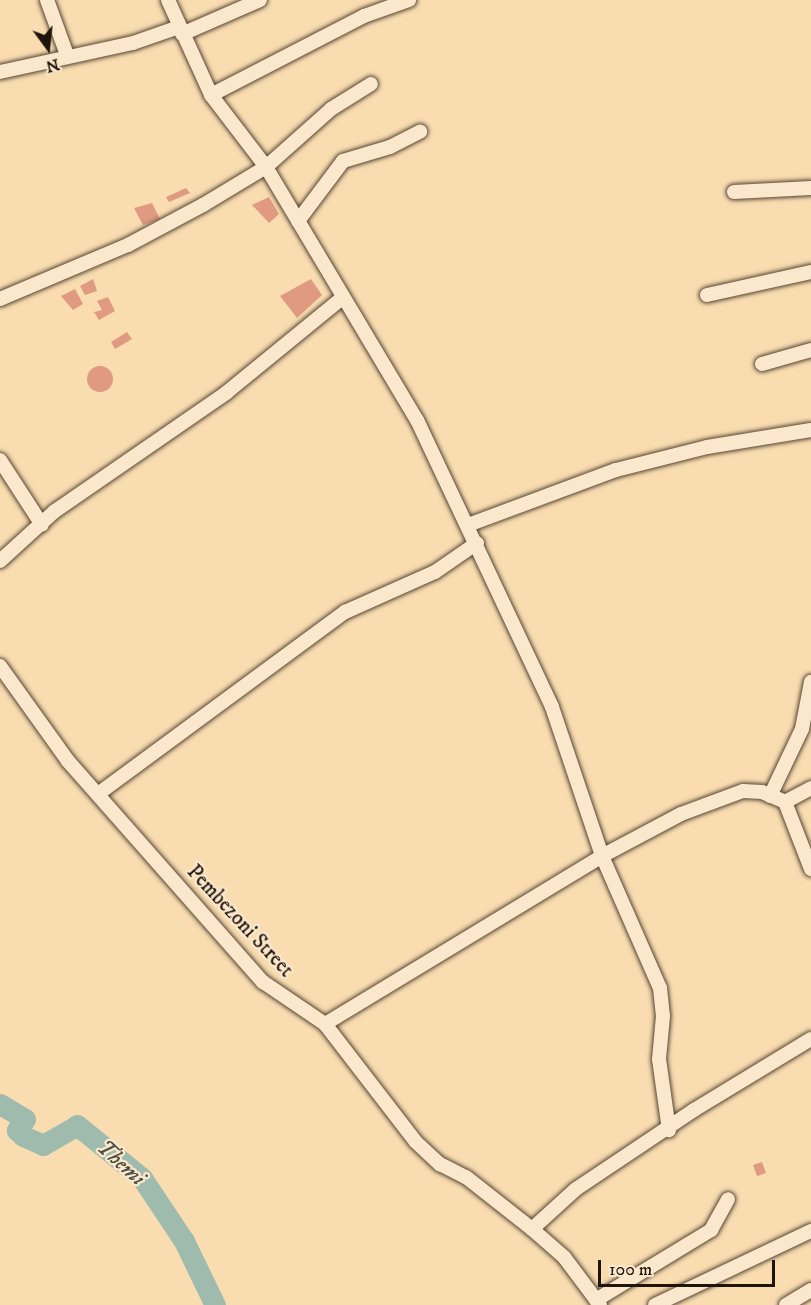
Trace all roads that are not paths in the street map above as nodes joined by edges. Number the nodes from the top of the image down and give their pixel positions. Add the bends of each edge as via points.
1 (47, 0) edge
2 (168, 0) edge
3 (260, 0) edge
4 (409, 0) edge
5 (181, 30) junction
6 (67, 55) junction
7 (0, 72) edge
8 (371, 84) dead end
9 (211, 95) junction
10 (420, 132) dead end
11 (266, 167) junction
12 (811, 188) edge
13 (734, 192) dead end
14 (298, 221) junction
15 (811, 272) edge
16 (707, 295) dead end
17 (342, 298) junction
18 (0, 299) edge
19 (811, 350) edge
20 (762, 364) dead end
21 (811, 430) edge
22 (0, 460) edge
23 (42, 525) junction
24 (468, 525) junction
25 (477, 543) junction
26 (0, 561) edge
27 (0, 666) edge
28 (811, 682) edge
29 (811, 788) edge
30 (98, 794) junction
31 (770, 796) junction
32 (784, 802) junction
33 (602, 856) junction
34 (811, 869) edge
35 (325, 1024) junction
36 (811, 1039) edge
37 (669, 1130) junction
38 (728, 1199) dead end
39 (532, 1228) junction
40 (811, 1231) edge
41 (811, 1290) edge
42 (598, 1302) edge
43 (655, 1305) edge
44 (786, 1305) edge

1 - 6 street
2 - 5 street
3 - 5 street
4 - 9 street via 364,16
5 - 6 street
5 - 9 street
6 - 7 street
8 - 11 street via 314,123
9 - 11 street
10 - 14 street via 390,147 343,161
11 - 14 street
11 - 18 street via 128,245
12 - 13 street
14 - 17 street
15 - 16 street
17 - 23 street via 226,393 55,511
17 - 24 street via 394,379
19 - 20 street
21 - 24 street via 707,447 616,470
22 - 23 street
23 - 26 street
24 - 25 street
25 - 30 street via 435,572 345,612
25 - 33 street via 552,707
27 - 30 street, Pembezoni Street via 36,723
28 - 31 street via 802,729
29 - 32 street
30 - 35 street, Pembezoni Street via 263,981
31 - 32 street
31 - 33 street via 743,791 681,814
32 - 34 street
33 - 35 street
33 - 37 street via 660,988 663,1016 659,1059
35 - 39 street, Pembezoni Street via 416,1142 440,1164 466,1177
36 - 37 street via 703,1104
37 - 39 street via 553,1206
38 - 42 street via 711,1230
39 - 42 street, Pembezoni Street via 564,1257
40 - 43 street
41 - 44 street

